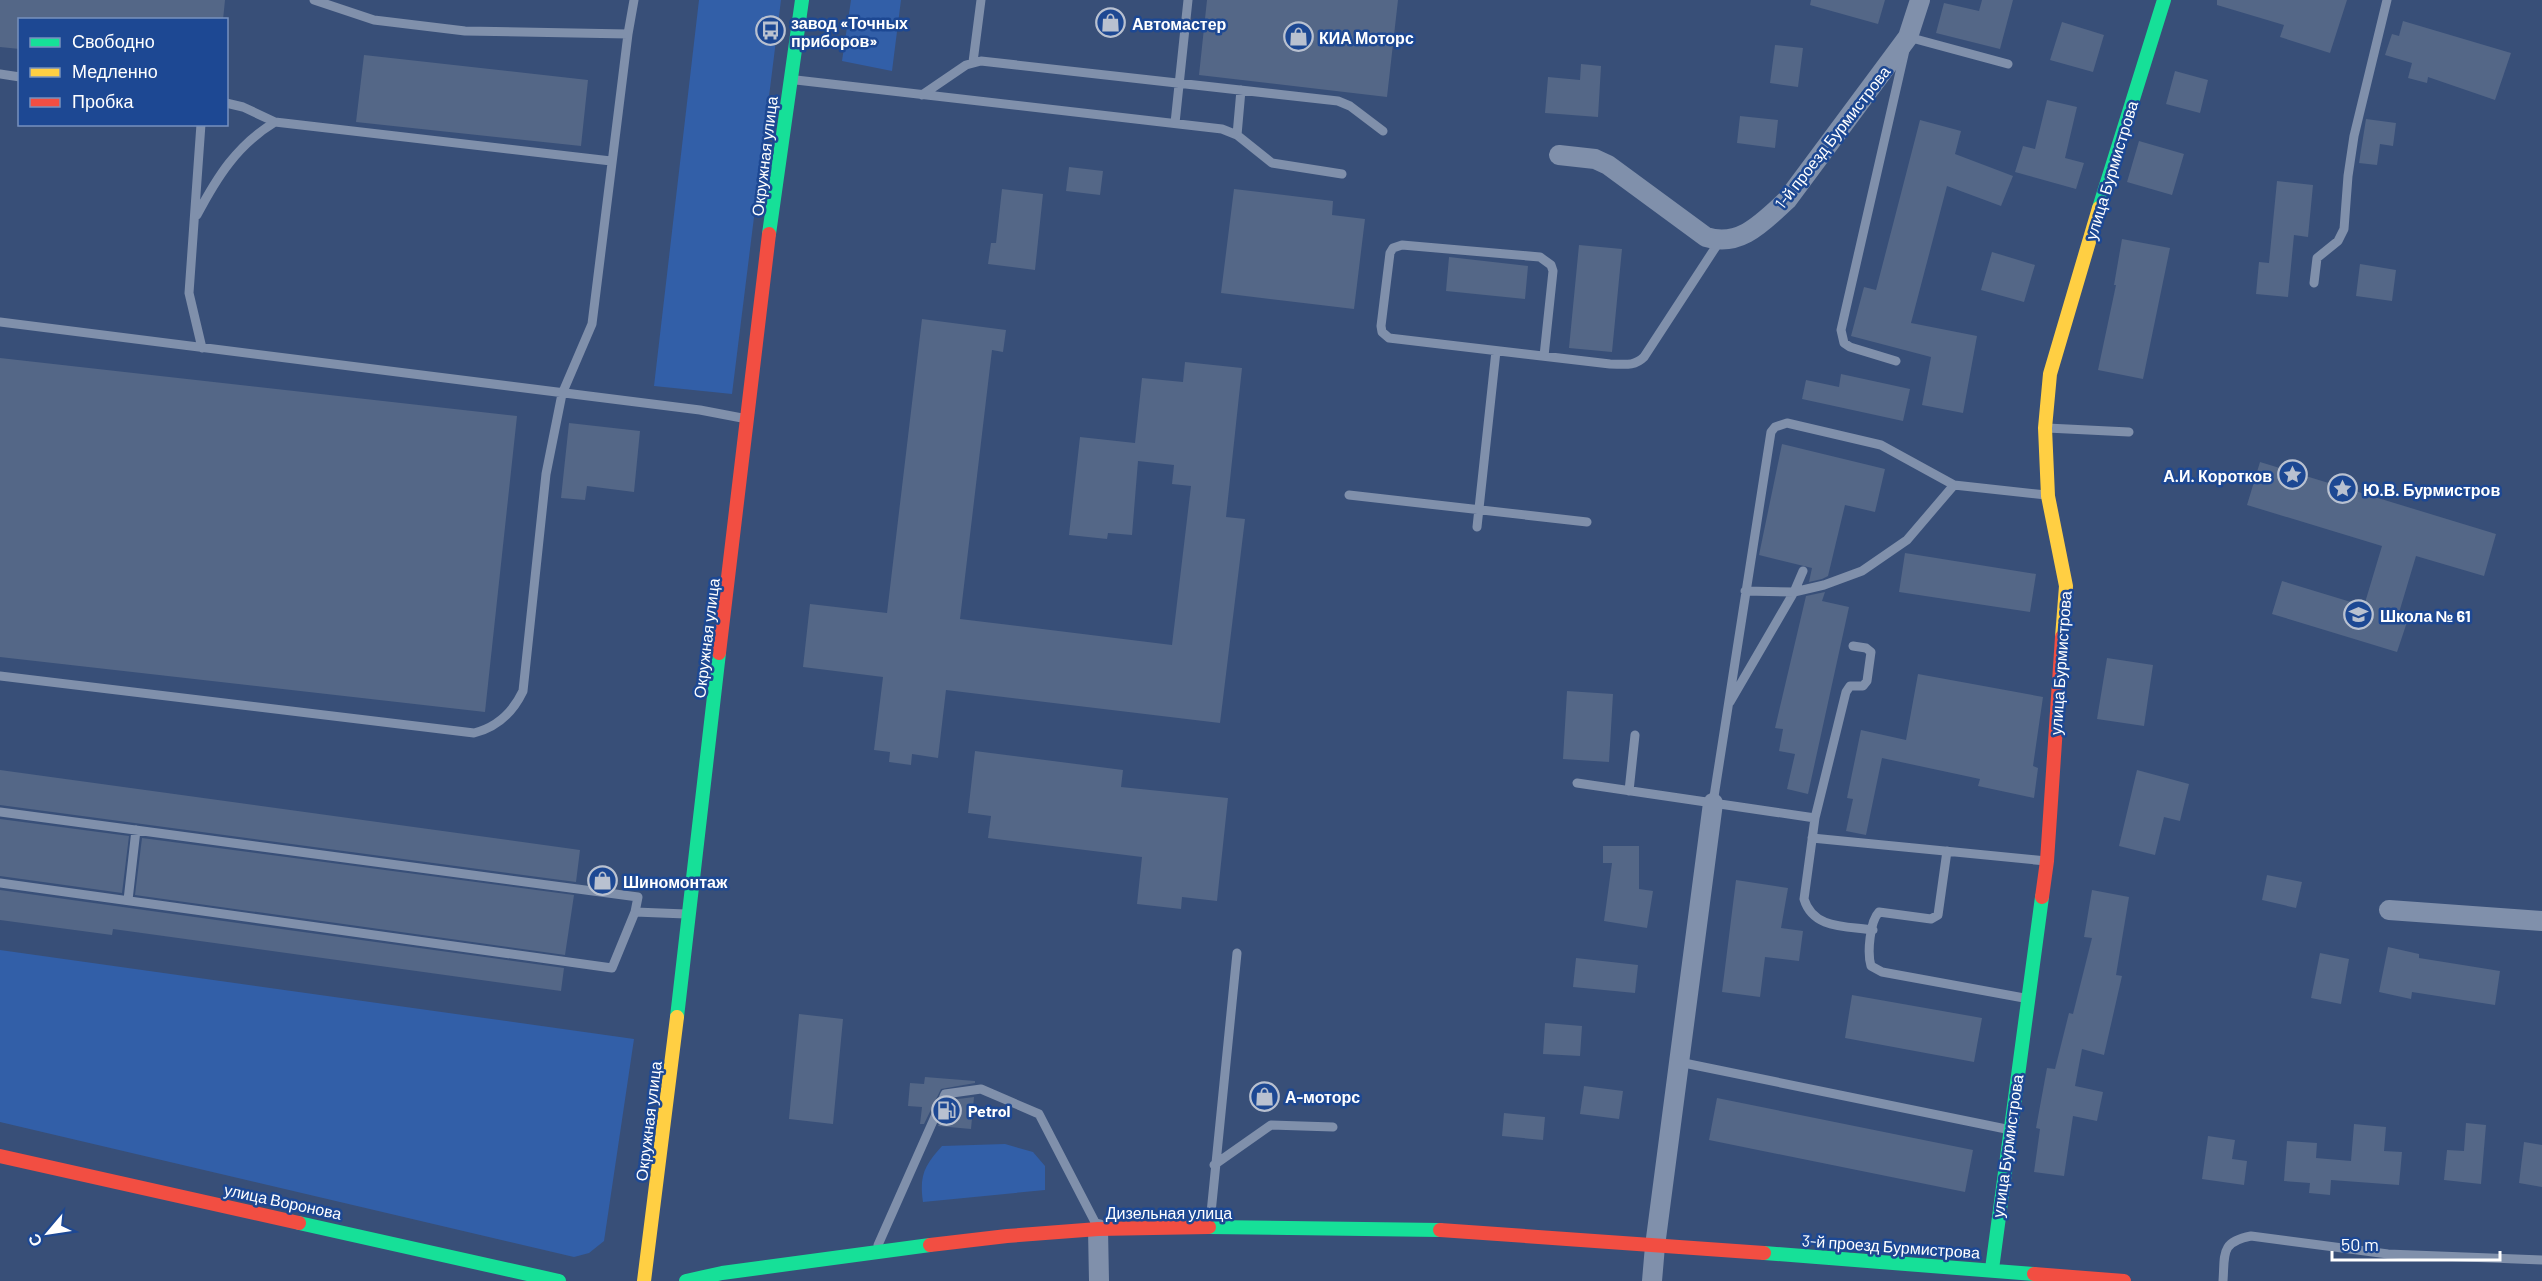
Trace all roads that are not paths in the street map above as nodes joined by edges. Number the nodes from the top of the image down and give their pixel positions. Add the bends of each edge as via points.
1 (314, 0) edge
2 (634, 0) edge
3 (802, 0) edge
4 (981, 0) edge
5 (1188, 0) edge
6 (1920, 0) edge
7 (2164, 0) edge
8 (2387, 0) edge
9 (628, 34) junction
10 (1908, 37) junction
11 (973, 62) junction
12 (2008, 64) dead end
13 (0, 74) edge
14 (18, 77) edge
15 (790, 79) junction
16 (1179, 83) junction
17 (1241, 90) junction
18 (922, 96) junction
19 (228, 103) edge
20 (275, 122) junction
21 (1175, 123) junction
22 (201, 126) edge
23 (1383, 130) dead end
24 (1237, 135) junction
25 (1559, 155) dead end
26 (611, 161) junction
27 (1342, 174) dead end
28 (195, 219) junction
29 (1719, 242) junction
30 (2314, 283) dead end
31 (0, 322) edge
32 (202, 348) junction
33 (1497, 351) junction
34 (1544, 356) junction
35 (1896, 361) dead end
36 (562, 394) junction
37 (747, 419) junction
38 (2045, 428) junction
39 (2129, 432) dead end
40 (1954, 485) junction
41 (1349, 495) dead end
42 (2048, 496) junction
43 (1479, 511) junction
44 (1587, 522) dead end
45 (1477, 527) dead end
46 (1803, 571) dead end
47 (1745, 591) junction
48 (1794, 592) junction
49 (1853, 646) dead end
50 (0, 676) edge
51 (1727, 707) junction
52 (1635, 735) dead end
53 (1577, 783) dead end
54 (1629, 791) junction
55 (1713, 803) junction
56 (0, 813) edge
57 (1815, 818) junction
58 (136, 830) junction
59 (1812, 838) junction
60 (1947, 851) junction
61 (2047, 861) junction
62 (0, 883) edge
63 (128, 900) junction
64 (2390, 910) dead end
65 (635, 912) junction
66 (689, 914) junction
67 (2542, 921) edge
68 (1873, 930) junction
69 (1237, 954) dead end
70 (2027, 999) junction
71 (1678, 1062) junction
72 (1333, 1127) dead end
73 (2008, 1129) junction
74 (0, 1156) edge
75 (1214, 1165) junction
76 (1210, 1227) junction
77 (1098, 1228) junction
78 (1655, 1246) junction
79 (875, 1252) junction
80 (2542, 1260) edge
81 (1992, 1269) junction
82 (559, 1281) edge
83 (644, 1281) edge
84 (686, 1281) edge
85 (1099, 1281) edge
86 (1652, 1281) edge
87 (2124, 1281) edge
88 (2223, 1281) edge

1 - 9 lane via 374,20 465,31
2 - 9 lane
3 - 15 main road, Окружная улица
4 - 11 lane
5 - 16 lane
6 - 10 street, 1-й проезд Бурмистрова
7 - 38 main road, улица Бурмистрова via 2065,318 2050,374
8 - 30 lane via 2354,136 2344,229 2338,241 2318,258
9 - 26 lane
10 - 12 lane
10 - 29 street, 1-й проезд Бурмистрова via 1787,200 1744,234
10 - 35 lane via 1840,330 1850,348
11 - 16 lane
11 - 18 lane
13 - 14 lane
15 - 18 lane
15 - 37 main road, Окружная улица
16 - 17 lane
16 - 21 lane
17 - 23 lane via 1344,103
17 - 24 lane
18 - 21 lane
19 - 20 lane
20 - 26 lane
20 - 28 lane via 246,142 229,161
21 - 24 lane via 1222,129
22 - 28 lane
24 - 27 lane via 1272,163
25 - 29 street via 1595,159 1608,165 1706,237
26 - 36 lane via 592,324
28 - 32 lane via 189,293
29 - 34 lane via 1640,362 1610,364
31 - 32 lane
32 - 36 lane
33 - 34 lane
33 - 34 lane via 1385,336 1381,326 1393,248 1413,246 1547,260 1553,271
33 - 43 lane
36 - 37 lane
36 - 50 lane via 546,474 523,691 514,708 491,726 474,733
37 - 66 main road, Окружная улица
38 - 39 lane
38 - 42 main road, улица Бурмистрова
40 - 42 lane
40 - 47 lane via 1881,445 1780,423 1771,432
40 - 48 lane via 1907,540 1871,567
41 - 43 lane
42 - 61 main road, улица Бурмистрова via 2066,586
43 - 44 lane
43 - 45 lane
46 - 48 lane
47 - 48 lane
47 - 51 lane
48 - 51 lane
49 - 57 lane via 1871,652 1867,681 1863,686 1850,686 1846,692
51 - 55 lane
52 - 54 lane
53 - 54 lane
54 - 55 lane
55 - 57 lane
55 - 71 street
56 - 58 lane
57 - 59 lane
58 - 63 lane
58 - 65 lane via 638,897
59 - 60 lane
59 - 68 lane via 1804,899 1807,910 1824,922
60 - 61 lane
60 - 68 lane via 1936,917 1882,911 1875,916
61 - 70 main road, улица Бурмистрова
62 - 63 lane
63 - 65 lane via 612,968
64 - 67 street
65 - 66 lane
66 - 83 main road, Окружная улица
68 - 70 lane via 1869,959 1876,969
69 - 75 lane
70 - 73 main road, улица Бурмистрова
71 - 73 lane
71 - 78 street
72 - 75 lane via 1271,1125
73 - 81 main road, улица Бурмистрова
74 - 82 main road, улица Воронова
75 - 76 lane
76 - 77 main road, Дизельная улица
76 - 78 main road, Дизельная улица via 1462,1230
77 - 79 main road, Дизельная улица
77 - 79 lane via 1039,1114 981,1089 945,1094
77 - 85 street
78 - 81 main road, 3-й проезд Бурмистрова
78 - 86 street
79 - 84 main road, Дизельная улица
80 - 88 lane via 2388,1254 2251,1236 2232,1241 2226,1248
81 - 87 main road, 3-й проезд Бурмистрова

